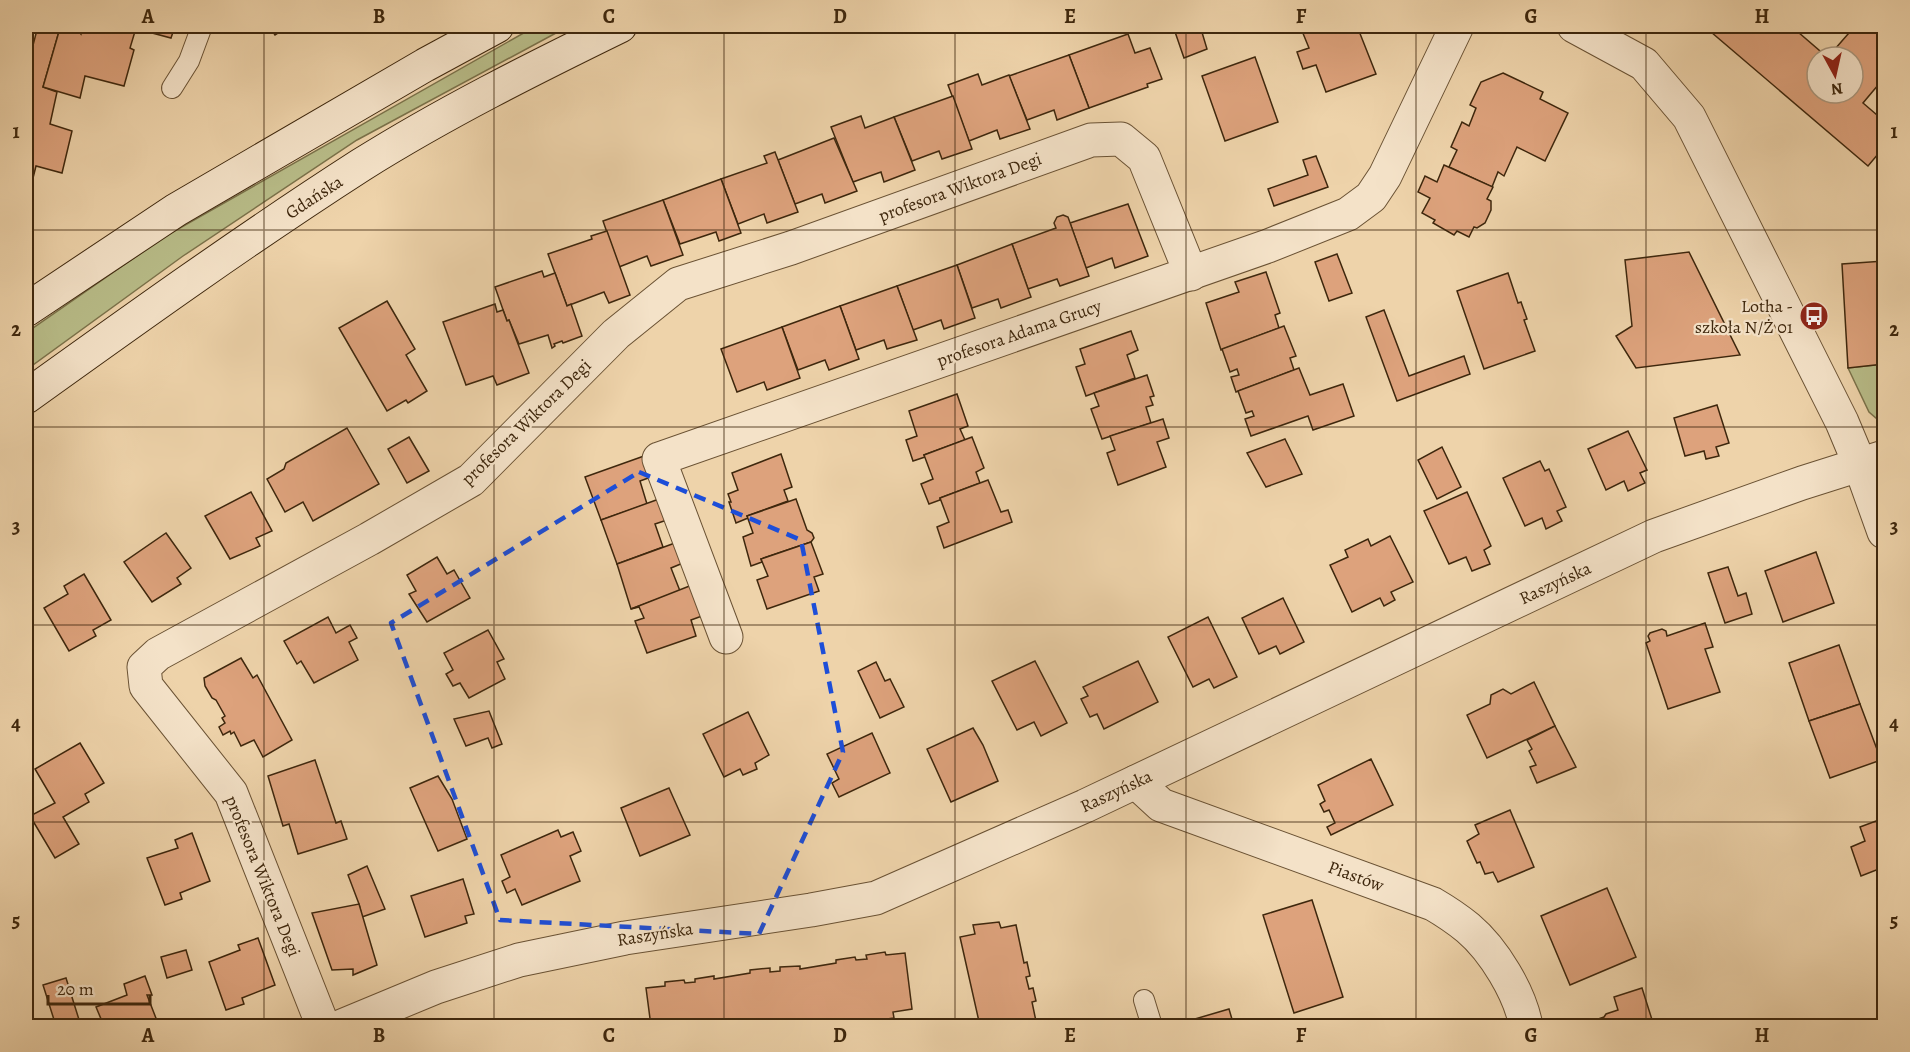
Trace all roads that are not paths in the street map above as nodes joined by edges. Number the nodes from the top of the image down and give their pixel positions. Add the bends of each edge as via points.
1 (202, 26) edge
2 (497, 26) edge
3 (620, 26) edge
4 (1457, 26) edge
5 (1574, 26) edge
6 (172, 88) dead end
7 (1191, 274) junction
8 (26, 310) edge
9 (26, 397) edge
10 (1872, 461) edge
11 (1884, 532) edge
12 (726, 637) dead end
13 (1136, 782) junction
14 (1144, 1000) dead end
15 (323, 1026) edge
16 (342, 1026) edge
17 (1152, 1026) edge
18 (1526, 1026) edge

1 - 6 lane via 189,61
2 - 8 street via 176,210
3 - 9 street, Gdańska via 488,91 362,165 208,267
4 - 7 street, profesora Adama Grucy via 1385,176 1371,196 1348,214
5 - 10 street via 1644,64 1689,117 1842,422
7 - 12 street, profesora Adama Grucy via 659,459
7 - 15 street, profesora Wiktora Degi via 1144,158 1121,139 1091,140 791,248 678,284 616,334 471,480 158,654 144,667 146,686 231,793
10 - 11 street
10 - 13 street, Raszyńska via 1654,536
13 - 16 street, Raszyńska via 876,898 625,938 519,960 436,987
13 - 18 street, Piastów via 1161,805 1433,904 1469,928 1496,960 1523,1009
14 - 17 lane

